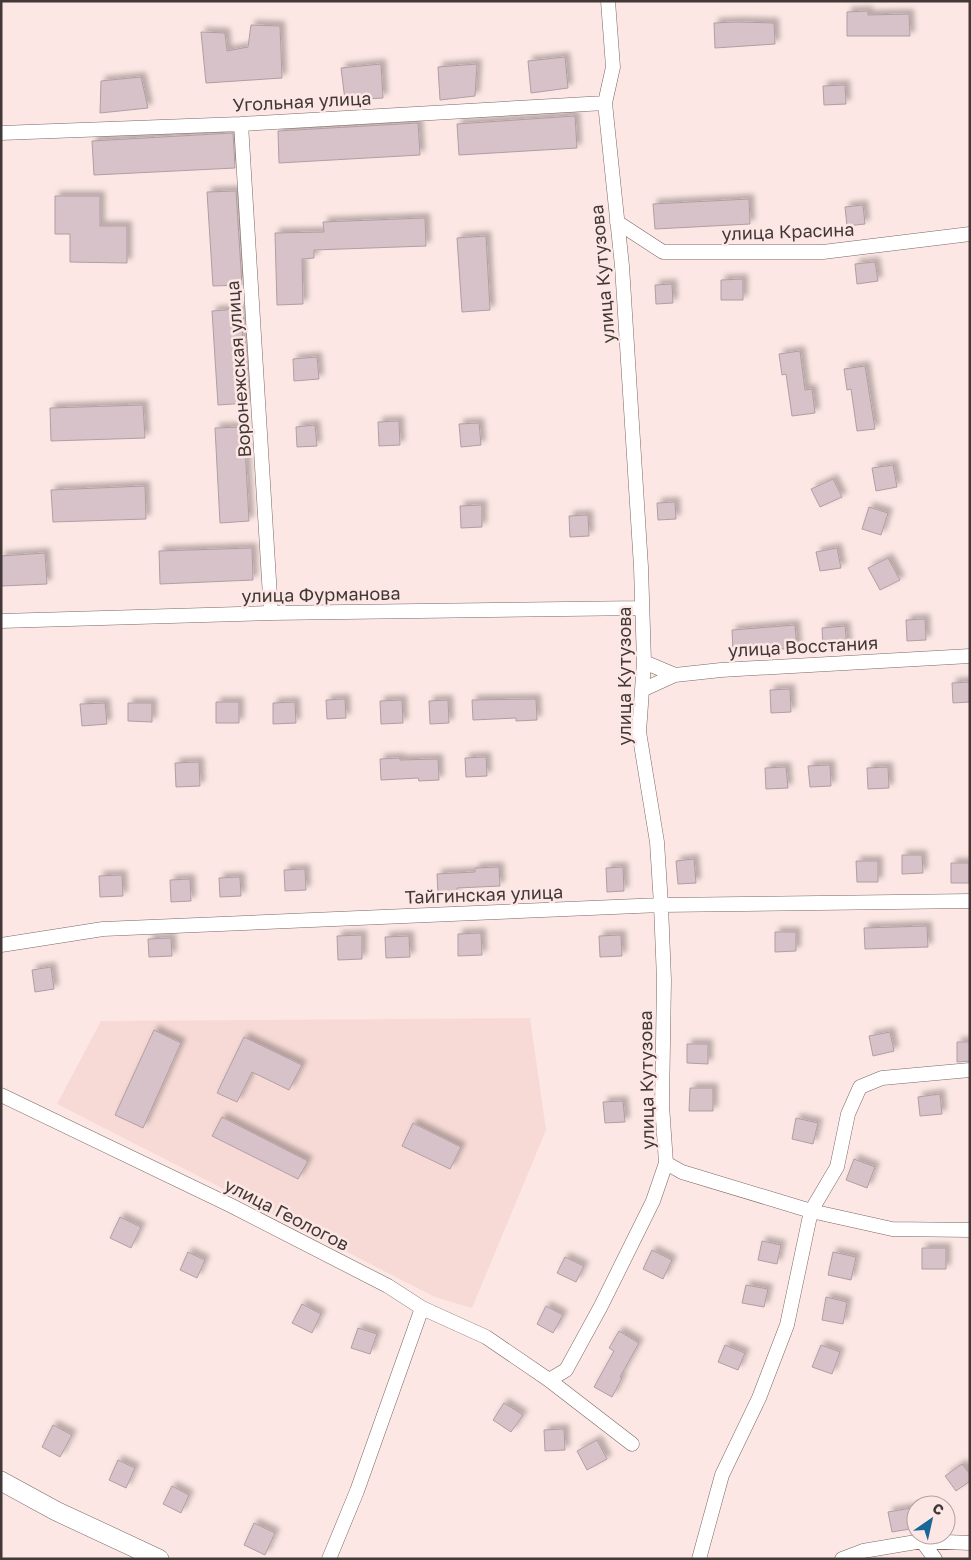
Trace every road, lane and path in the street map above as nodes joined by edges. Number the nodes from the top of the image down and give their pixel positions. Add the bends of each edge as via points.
1 (608, 1) edge
2 (604, 103) junction
3 (241, 124) junction
4 (1, 133) edge
5 (617, 222) junction
6 (970, 234) edge
7 (642, 608) junction
8 (271, 613) junction
9 (1, 621) edge
10 (970, 656) edge
11 (644, 662) junction
12 (674, 675) junction
13 (642, 690) junction
14 (970, 901) edge
15 (661, 905) junction
16 (1, 945) edge
17 (970, 1070) edge
18 (1, 1095) edge
19 (666, 1163) junction
20 (811, 1212) junction
21 (970, 1230) edge
22 (422, 1308) junction
23 (549, 1380) junction
24 (632, 1444) dead end
25 (1, 1481) edge
26 (956, 1542) edge
27 (970, 1543) edge
28 (906, 1544) edge
29 (925, 1545) edge
30 (159, 1559) edge
31 (329, 1559) edge
32 (699, 1559) edge
33 (842, 1559) edge
34 (935, 1559) edge

1 - 2 street, улица Кутузова via 613,66
2 - 3 street, Угольная улица
2 - 5 street, улица Кутузова
3 - 4 street, Угольная улица
3 - 8 street, Воронежская улица
5 - 6 street, улица Красина via 662,252 823,252
5 - 7 street, улица Кутузова via 633,430
7 - 8 street, улица Фурманова
7 - 11 street, улица Кутузова
8 - 9 street, улица Фурманова
10 - 12 street, улица Восстания
11 - 12 street
11 - 13 street, улица Кутузова
12 - 13 street, улица Восстания
13 - 15 street, улица Кутузова via 639,732 656,842
14 - 15 street, Тайгинская улица
15 - 16 street, Тайгинская улица via 102,929
15 - 19 street, улица Кутузова via 664,980 662,1105
17 - 20 street via 882,1078 860,1087 848,1114 837,1167
18 - 22 street, улица Геологов via 232,1206 388,1286
19 - 20 street via 682,1172
19 - 23 street, улица Кутузова via 653,1201 601,1306 566,1370
20 - 21 street via 892,1229
20 - 32 street via 787,1325 759,1398 722,1475
22 - 23 street, улица Геологов via 486,1337
22 - 31 street via 357,1491
23 - 24 street, улица Геологов
25 - 30 street via 56,1511
26 - 27 street
28 - 33 street
29 - 34 street

